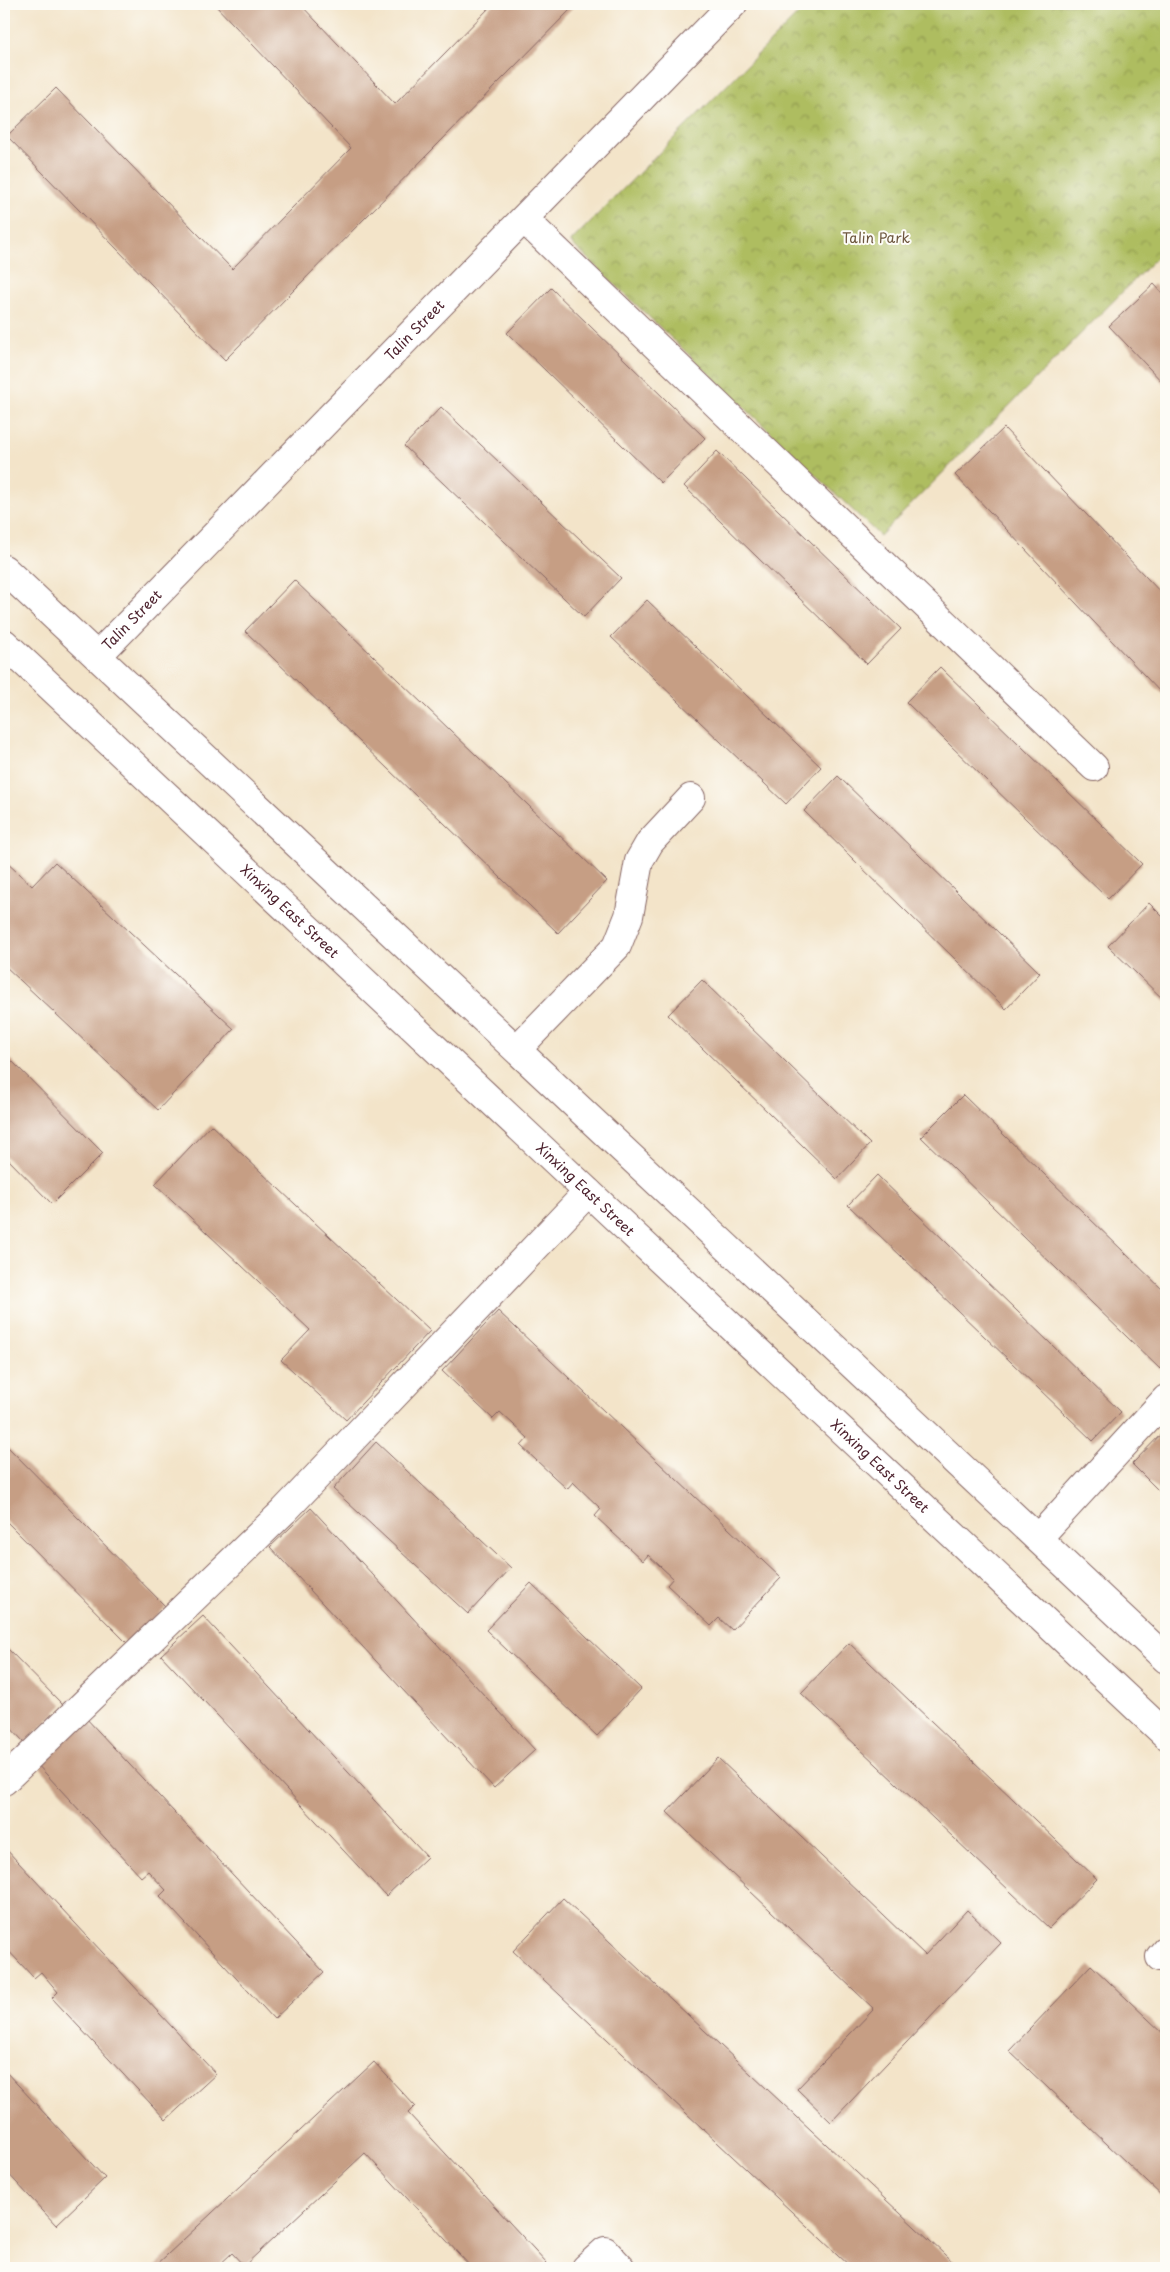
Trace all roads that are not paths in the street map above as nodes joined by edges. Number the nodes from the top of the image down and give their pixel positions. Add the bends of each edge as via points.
1 (733, 4) edge
2 (524, 219) junction
3 (4, 568) edge
4 (4, 643) edge
5 (98, 656) junction
6 (1094, 767) dead end
7 (691, 798) dead end
8 (517, 1049) junction
9 (588, 1192) junction
10 (1166, 1399) edge
11 (1038, 1538) junction
12 (1163, 1650) edge
13 (1166, 1735) edge
14 (4, 1781) edge
15 (586, 2268) edge
16 (622, 2268) edge

1 - 2 main road, Talin Street
2 - 5 main road, Talin Street
2 - 6 main road
3 - 5 main road
4 - 9 main road, Xinxing East Street
5 - 8 main road
7 - 8 main road via 650,842 639,861 629,916 617,946
8 - 11 main road
9 - 13 main road, Xinxing East Street
9 - 14 main road via 284,1511
10 - 11 main road
11 - 12 main road
15 - 16 main road via 604,2250

